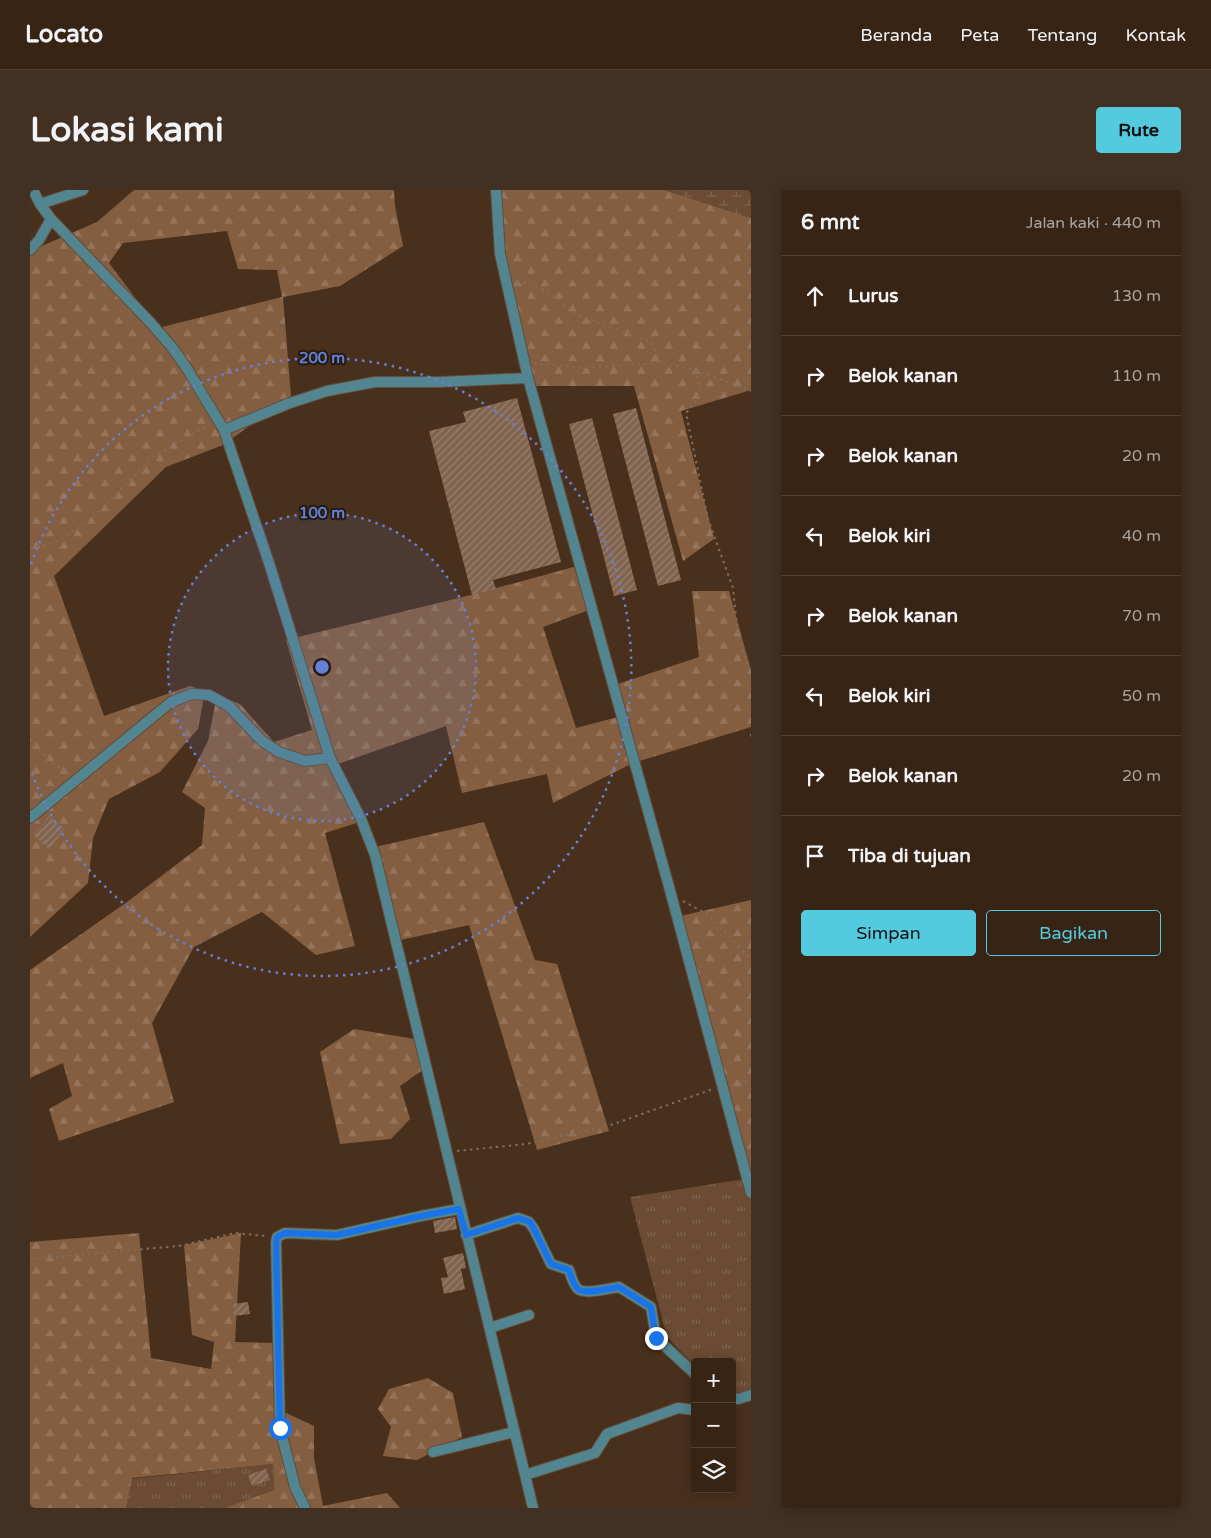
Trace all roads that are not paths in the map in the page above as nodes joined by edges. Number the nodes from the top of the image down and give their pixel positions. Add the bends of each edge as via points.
1 (33, 190) edge
2 (83, 190) edge
3 (496, 190) edge
4 (40, 204) junction
5 (51, 219) junction
6 (30, 250) edge
7 (528, 378) junction
8 (224, 430) junction
9 (330, 758) junction
10 (30, 818) edge
11 (751, 1193) edge
12 (459, 1209) junction
13 (466, 1235) junction
14 (529, 1315) dead end
15 (490, 1328) junction
16 (691, 1370) edge
17 (751, 1395) edge
18 (736, 1399) edge
19 (691, 1410) edge
20 (514, 1432) junction
21 (433, 1452) dead end
22 (525, 1475) junction
23 (305, 1508) edge
24 (533, 1508) edge

1 - 4 street
2 - 4 street
3 - 7 street via 500,254
4 - 5 street
5 - 6 street
5 - 8 street via 171,346
7 - 8 street via 375,382 326,391
7 - 11 street
8 - 9 street
9 - 10 street via 304,761 279,752 262,741 229,706 209,695 192,694 171,702
9 - 12 street via 375,855
12 - 13 street
12 - 23 street via 337,1235 285,1233 277,1237 280,1428 295,1486
13 - 15 street
13 - 16 street via 518,1218 530,1222 548,1260 569,1270 579,1290 587,1292 619,1287 651,1307 656,1338
14 - 15 street
15 - 20 street
17 - 18 street
19 - 22 street via 678,1408 607,1434 596,1453
20 - 21 street
20 - 22 street
22 - 24 street

